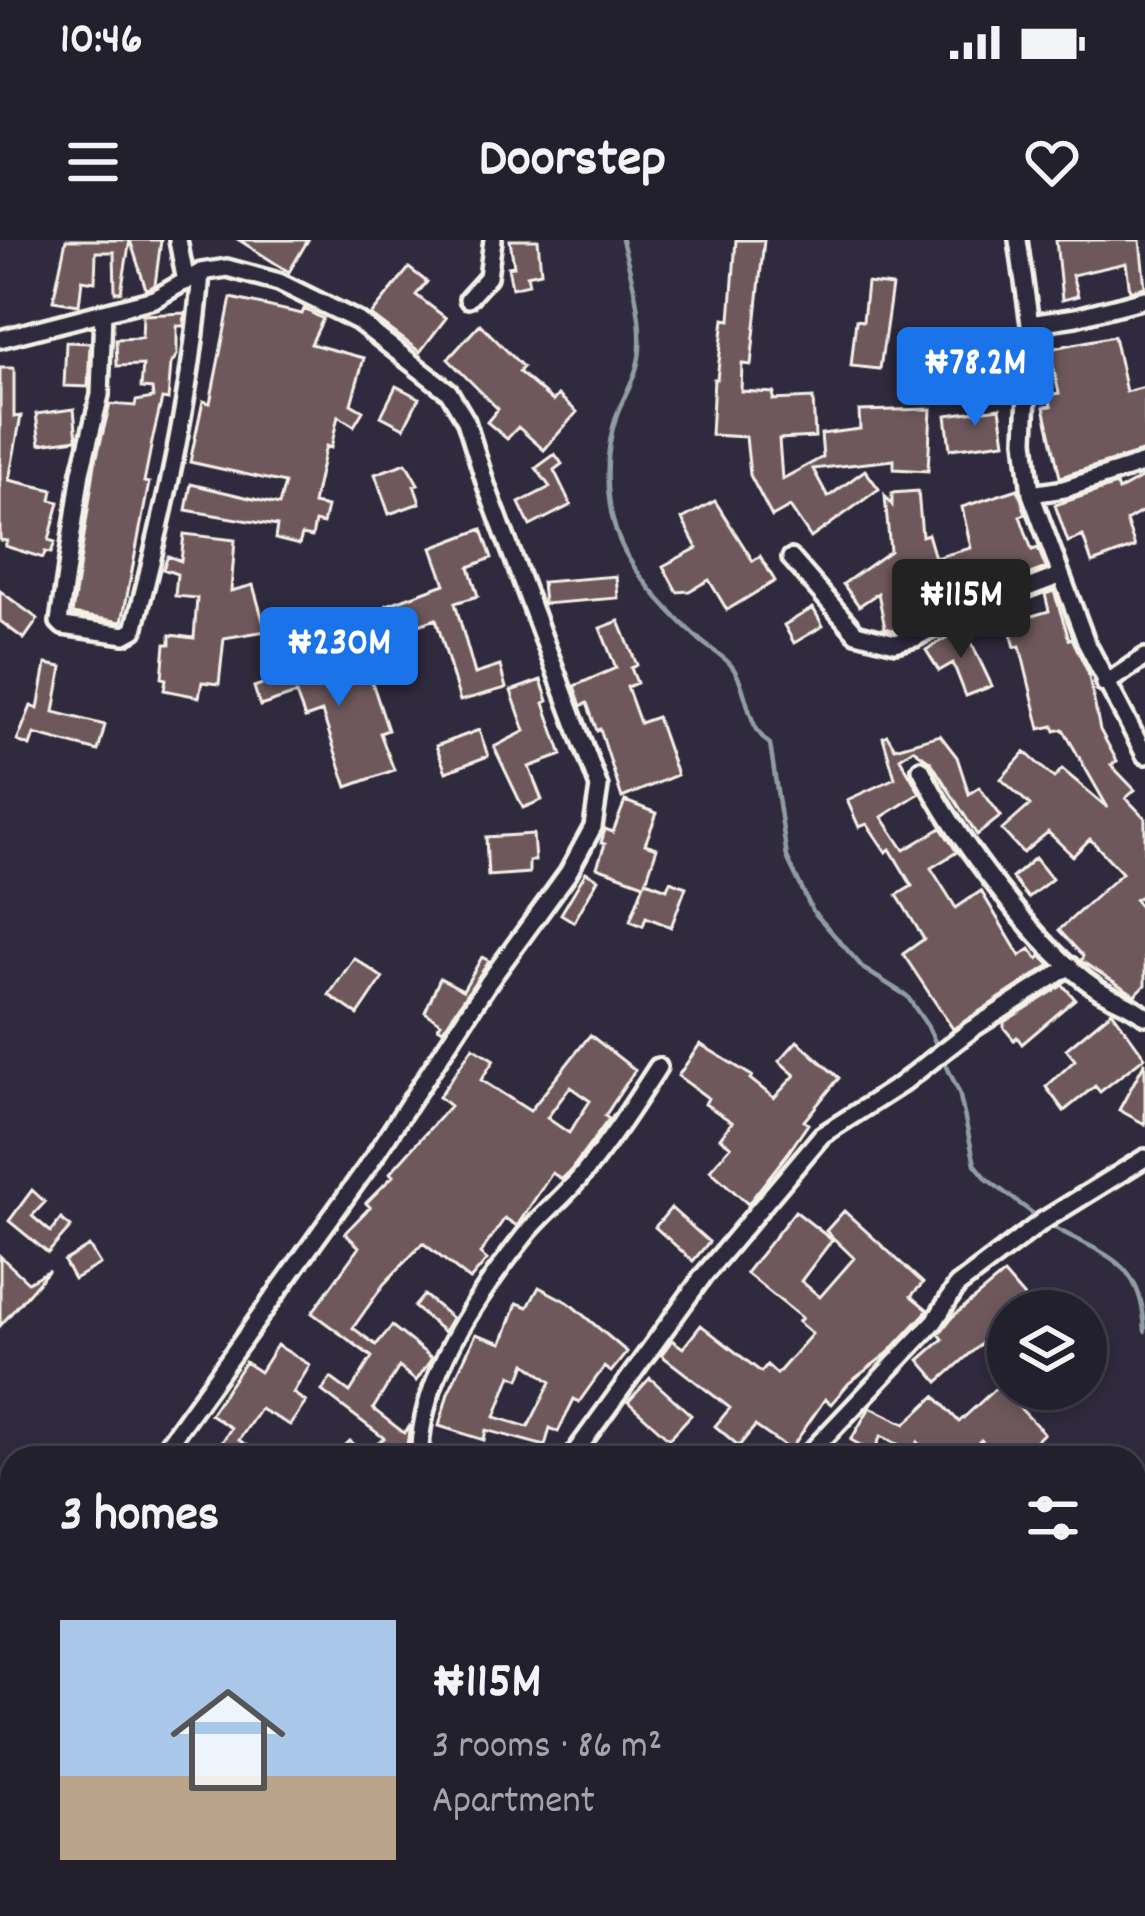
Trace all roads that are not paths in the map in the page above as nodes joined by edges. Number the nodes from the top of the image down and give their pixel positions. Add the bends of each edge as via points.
1 (178, 240) edge
2 (493, 240) edge
3 (1018, 240) edge
4 (202, 272) junction
5 (186, 282) junction
6 (468, 299) dead end
7 (1145, 299) edge
8 (103, 312) junction
9 (1030, 324) junction
10 (0, 339) edge
11 (1145, 463) edge
12 (1031, 494) junction
13 (791, 559) dead end
14 (1059, 576) junction
15 (1145, 657) edge
16 (1105, 684) junction
17 (1145, 755) edge
18 (921, 769) dead end
19 (1070, 966) junction
20 (1145, 1016) edge
21 (658, 1067) dead end
22 (1145, 1158) edge
23 (167, 1446) edge
24 (421, 1446) edge
25 (580, 1446) edge
26 (816, 1446) edge

1 - 5 street
2 - 6 street via 488,277
3 - 9 street
4 - 5 street
4 - 8 street via 158,526 134,630 125,635 59,622 100,394
4 - 23 street via 226,268 318,299 449,392 584,746 598,805 568,873
5 - 8 street
7 - 9 street
8 - 10 street
9 - 12 street
11 - 12 street
12 - 14 street
13 - 14 street via 856,633 895,644
14 - 16 street
15 - 16 street
16 - 17 street
18 - 19 street via 1025,920
19 - 20 street
19 - 25 street via 822,1135 704,1276
21 - 24 street via 580,1178 526,1234 440,1363
22 - 26 street via 957,1286 935,1321

